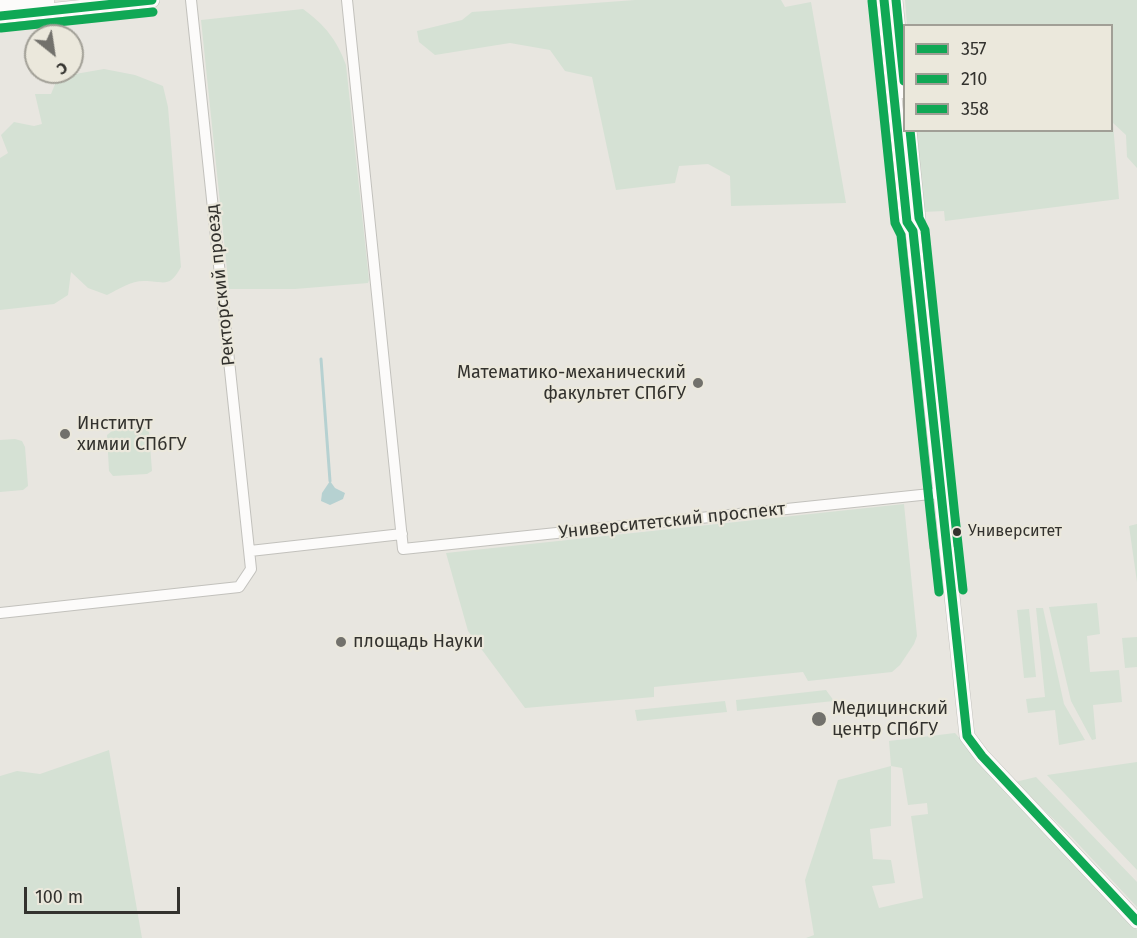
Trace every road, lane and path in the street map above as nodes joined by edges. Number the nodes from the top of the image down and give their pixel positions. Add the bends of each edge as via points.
1 (47, 0) edge
2 (152, 0) edge
3 (191, 0) edge
4 (347, 0) edge
5 (884, 0) edge
6 (895, 0) edge
7 (0, 5) edge
8 (20, 6) edge
9 (0, 16) edge
10 (903, 81) edge
11 (909, 132) edge
12 (913, 231) junction
13 (940, 493) junction
14 (402, 534) junction
15 (250, 551) junction
16 (0, 613) edge
17 (1137, 921) edge

1 - 8 street
2 - 8 street
3 - 15 street, Ректорский проезд
4 - 14 street
5 - 12 street via 907,222
6 - 10 street
7 - 8 street
8 - 9 street
11 - 12 street via 918,219
12 - 13 street
13 - 14 street, Университетский проспект via 403,549
13 - 17 street via 967,736
14 - 15 street
15 - 16 street, Ректорский проезд via 250,569 239,587

